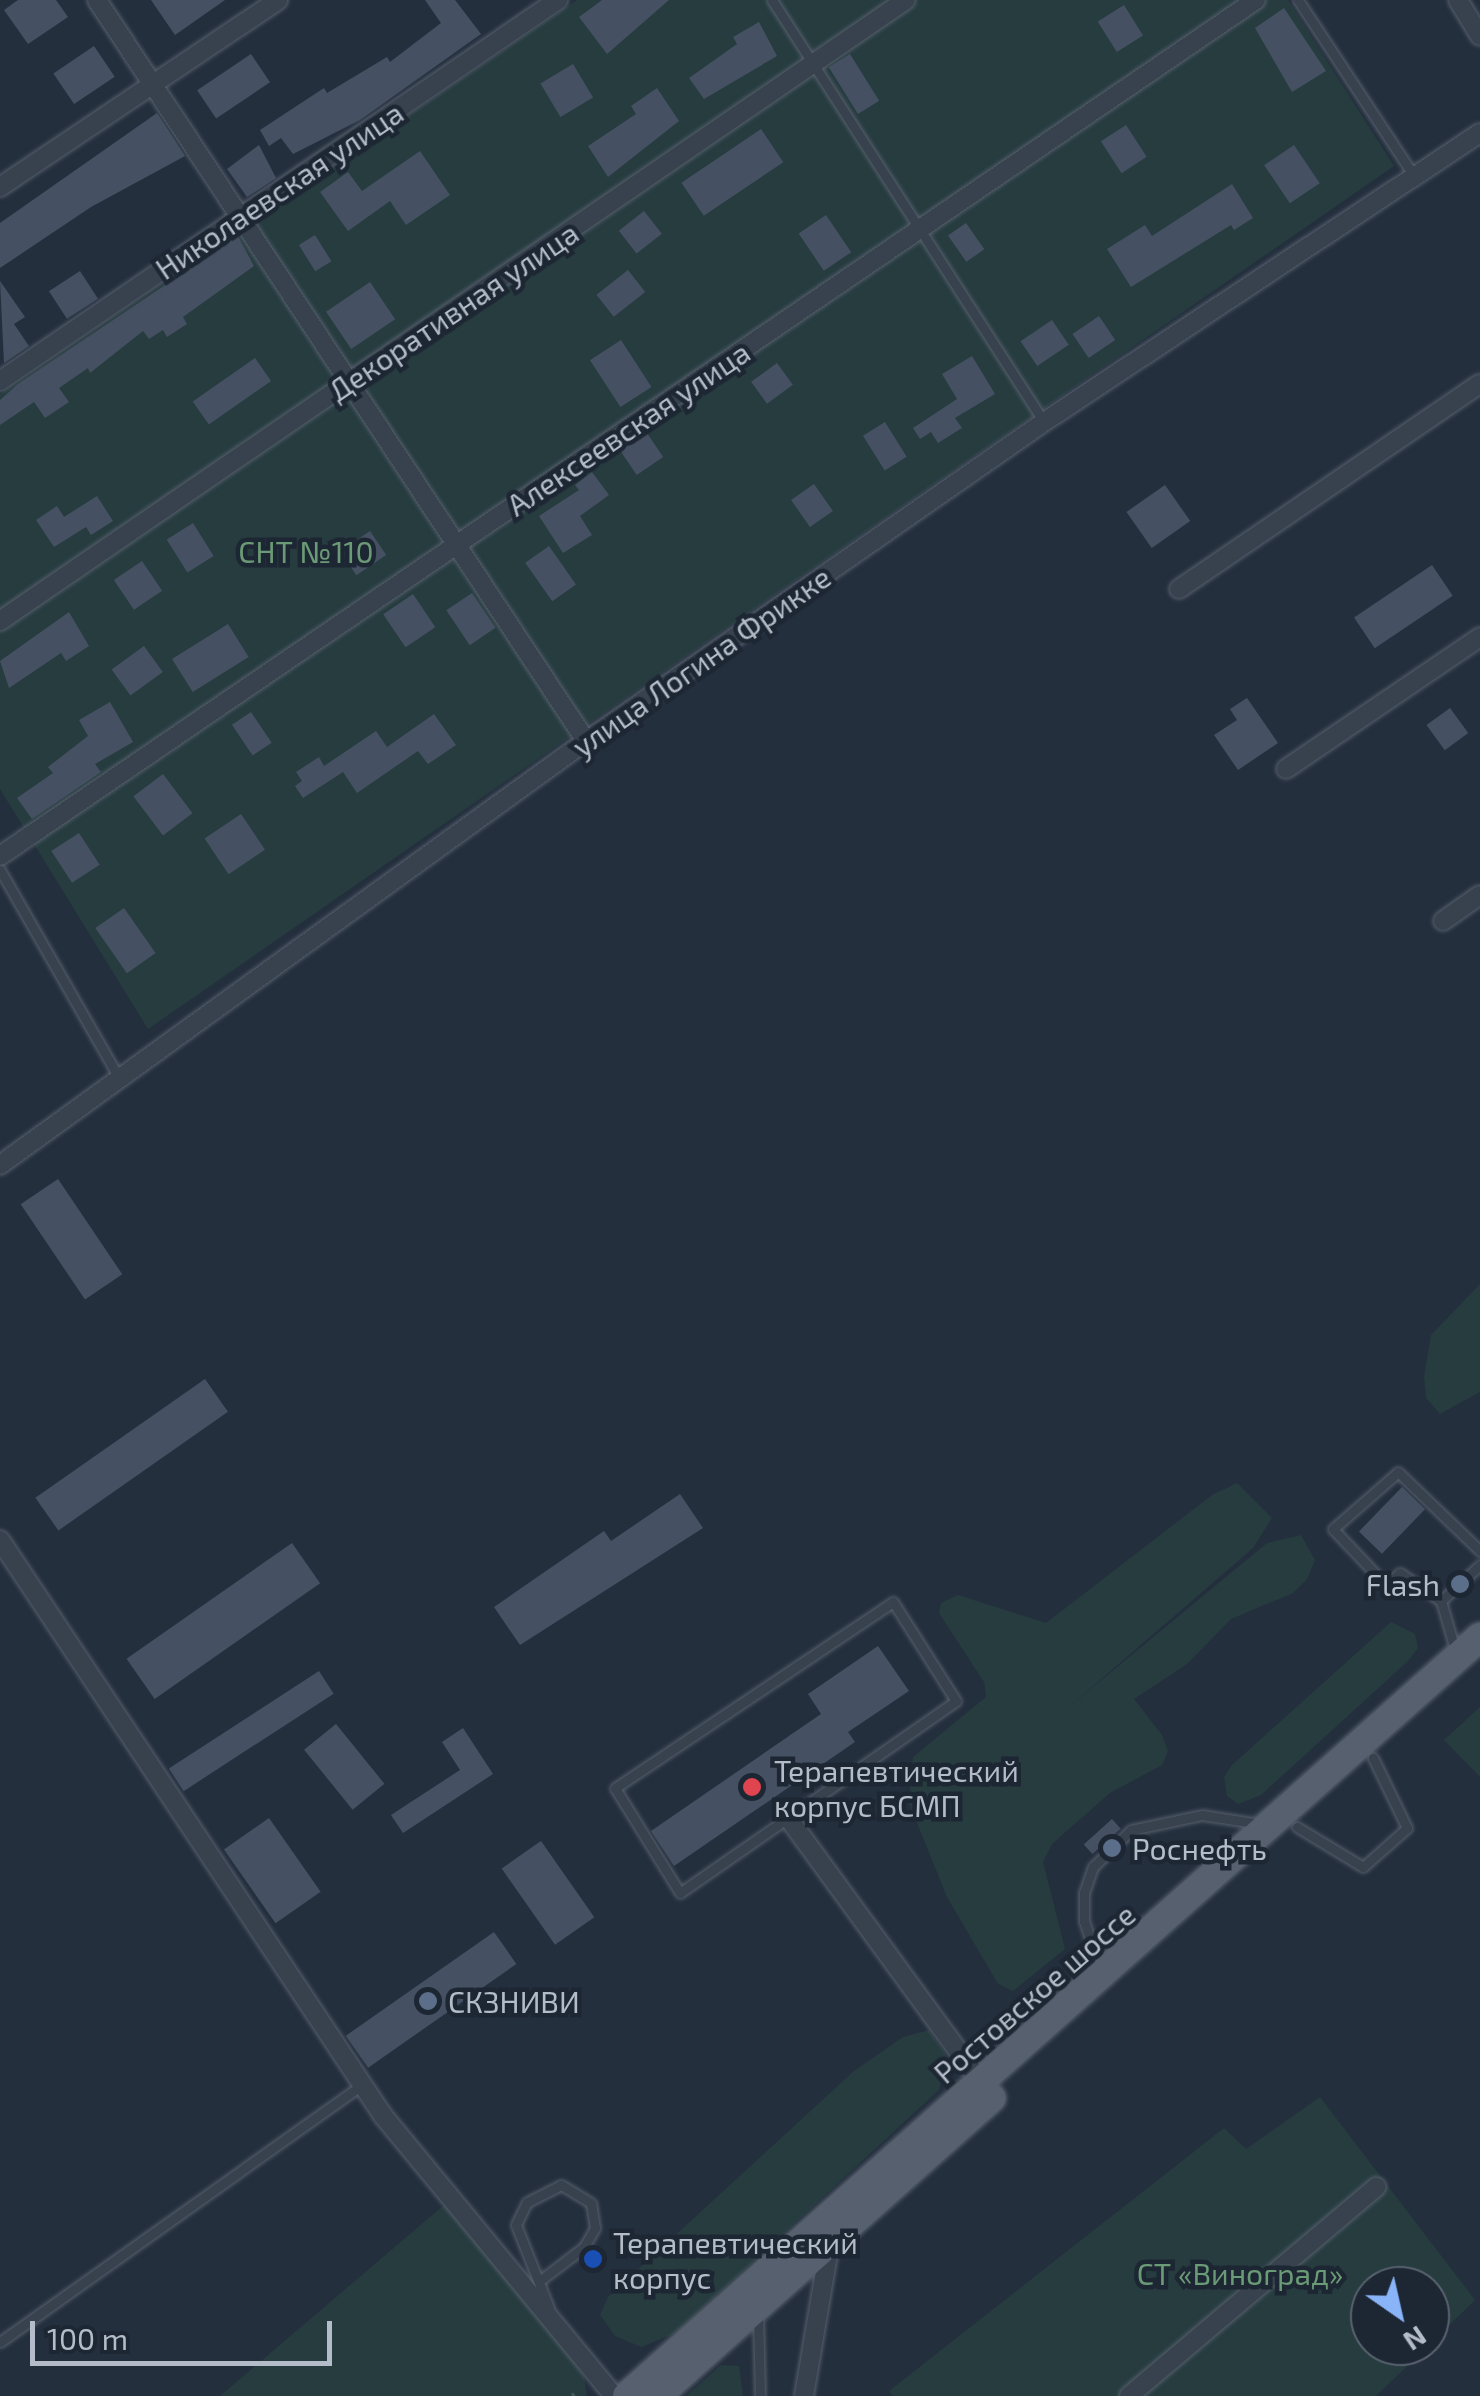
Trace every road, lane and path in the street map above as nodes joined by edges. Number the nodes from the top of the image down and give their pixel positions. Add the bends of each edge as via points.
1 (97, 0) edge
2 (278, 0) edge
3 (558, 0) edge
4 (772, 0) edge
5 (906, 0) edge
6 (1256, 0) edge
7 (1298, 0) edge
8 (1458, 0) edge
9 (1480, 36) edge
10 (813, 64) junction
11 (153, 84) junction
12 (1480, 133) edge
13 (1414, 176) junction
14 (0, 187) edge
15 (241, 216) junction
16 (920, 229) junction
17 (0, 381) edge
18 (350, 382) junction
19 (1480, 384) edge
20 (1044, 422) junction
21 (458, 544) junction
22 (1179, 589) dead end
23 (0, 621) edge
24 (1480, 637) edge
25 (586, 741) junction
26 (1286, 769) dead end
27 (0, 856) edge
28 (0, 870) edge
29 (1480, 896) edge
30 (1443, 921) dead end
31 (117, 1074) junction
32 (0, 1165) edge
33 (0, 1540) edge
34 (1480, 1551) edge
35 (1480, 1566) edge
36 (1441, 1601) junction
37 (1480, 1637) edge
38 (1469, 1659) edge
39 (1373, 1758) junction
40 (790, 1819) junction
41 (1285, 1827) junction
42 (1104, 1977) junction
43 (981, 2082) junction
44 (362, 2085) junction
45 (1376, 2186) dead end
46 (830, 2238) junction
47 (542, 2280) junction
48 (758, 2301) junction
49 (551, 2316) junction
50 (0, 2342) edge
51 (614, 2396) edge
52 (627, 2396) edge
53 (657, 2396) edge
54 (760, 2396) edge
55 (804, 2396) edge
56 (1129, 2396) edge

1 - 11 street
2 - 11 street
3 - 15 street, Николаевская улица
4 - 10 lane
5 - 10 street, Декоративная улица
6 - 16 street, Алексеевская улица
7 - 13 lane
8 - 9 street
10 - 16 lane
10 - 18 street, Декоративная улица
11 - 14 street
11 - 15 street
12 - 13 street, улица Логина Фрикке
13 - 20 street, улица Логина Фрикке
15 - 17 street, Николаевская улица
15 - 18 street
16 - 20 lane
16 - 21 street, Алексеевская улица
18 - 21 street
18 - 23 street, Декоративная улица
19 - 22 street
20 - 25 street, улица Логина Фрикке
21 - 25 street
21 - 27 street, Алексеевская улица
24 - 26 street
25 - 31 street, улица Логина Фрикке
28 - 31 lane
29 - 30 street
31 - 32 street, улица Логина Фрикке
33 - 44 street
34 - 36 lane via 1398,1472 1333,1529 1386,1585 1400,1572
35 - 36 lane
36 - 38 lane
37 - 38 main road, Ростовское шоссе
38 - 39 main road, Ростовское шоссе
38 - 41 main road, Ростовское шоссе
39 - 41 main road, Ростовское шоссе
39 - 41 lane via 1406,1828 1363,1867
40 - 40 lane via 956,1701 894,1602 615,1788 680,1893
40 - 43 street
41 - 42 main road, Ростовское шоссе
41 - 42 lane via 1202,1815 1132,1830 1093,1867 1084,1893 1084,1921
41 - 46 main road, Ростовское шоссе
42 - 43 main road, Ростовское шоссе
43 - 52 main road, Ростовское шоссе via 750,2280
44 - 49 street
44 - 50 lane
45 - 56 street
46 - 48 main road, Ростовское шоссе
46 - 55 street
47 - 47 lane via 584,2247 595,2228 591,2204 562,2185 544,2189 519,2213 517,2236
47 - 49 lane
48 - 53 main road, Ростовское шоссе
48 - 54 lane
49 - 51 street

